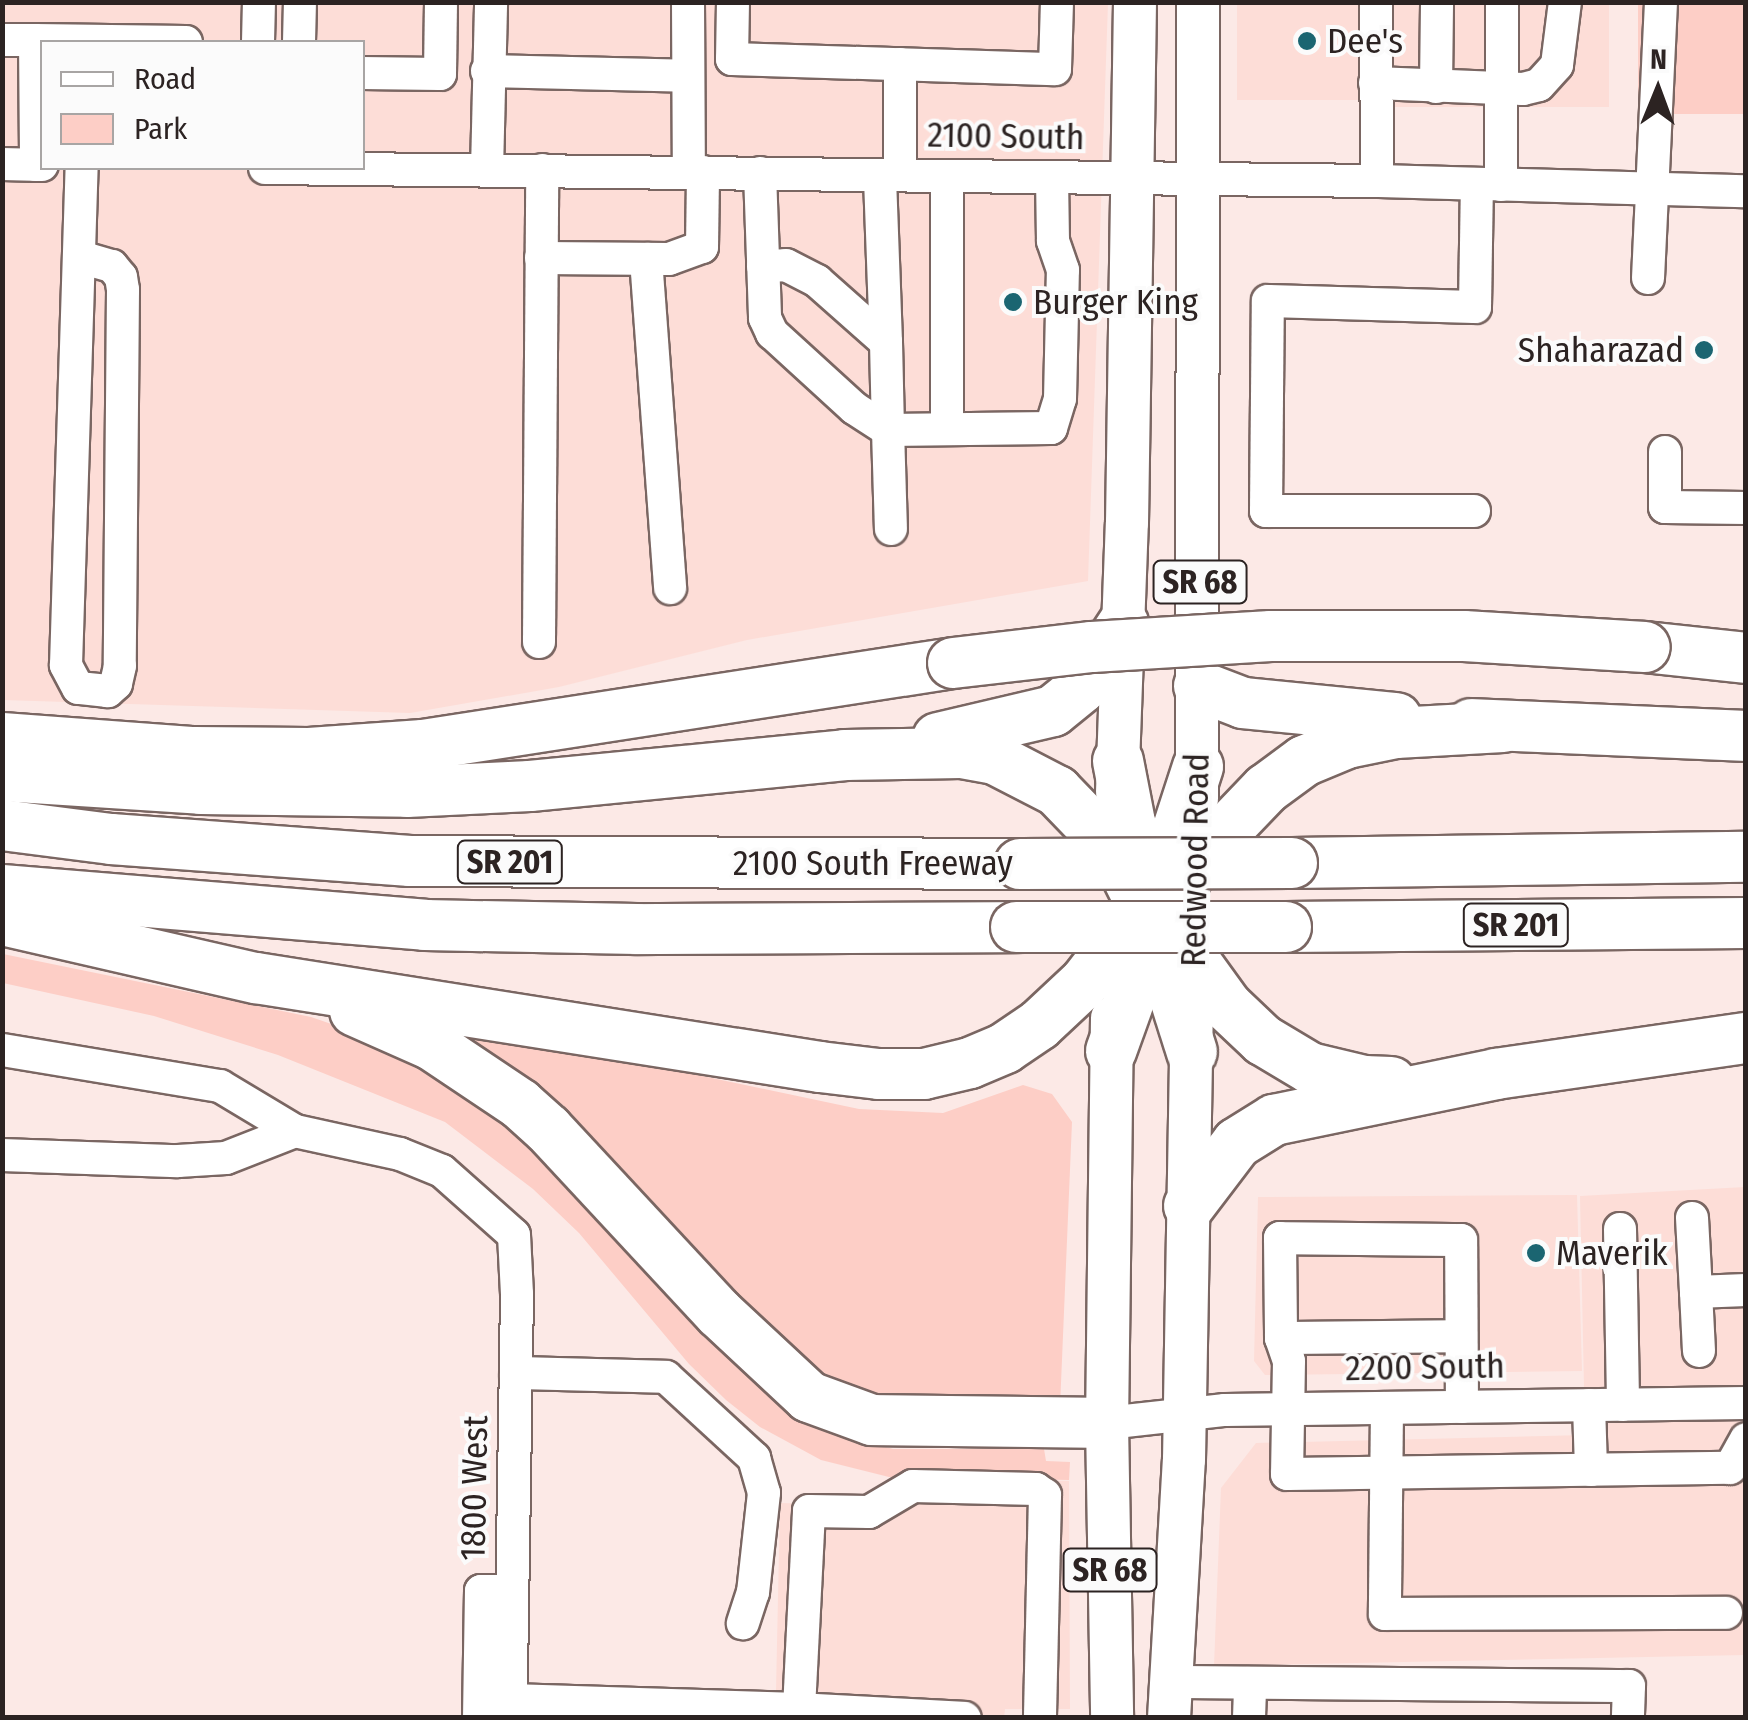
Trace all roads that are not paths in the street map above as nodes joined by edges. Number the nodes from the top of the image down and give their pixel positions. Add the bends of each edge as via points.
1 (259, 2) edge
2 (300, 2) edge
3 (442, 2) edge
4 (491, 2) edge
5 (688, 2) edge
6 (733, 2) edge
7 (1057, 2) edge
8 (1135, 2) edge
9 (1198, 2) edge
10 (1376, 2) edge
11 (1437, 2) edge
12 (1502, 2) edge
13 (1565, 2) edge
14 (1661, 2) edge
15 (19, 40) edge
16 (258, 40) edge
17 (299, 40) edge
18 (900, 64) junction
19 (487, 71) junction
20 (365, 73) edge
21 (686, 76) junction
22 (1375, 84) junction
23 (1436, 87) junction
24 (1500, 88) junction
25 (2, 164) edge
26 (39, 165) edge
27 (365, 169) edge
28 (82, 170) edge
29 (487, 170) junction
30 (542, 170) junction
31 (696, 172) junction
32 (760, 173) junction
33 (890, 175) junction
34 (947, 176) junction
35 (1052, 177) junction
36 (1133, 178) junction
37 (1199, 179) junction
38 (1377, 182) junction
39 (1489, 185) junction
40 (1650, 189) junction
41 (1746, 191) edge
42 (80, 256) junction
43 (540, 258) junction
44 (646, 259) junction
45 (763, 266) junction
46 (1648, 278) dead end
47 (886, 342) junction
48 (947, 429) junction
49 (888, 430) junction
50 (1666, 452) dead end
51 (1746, 508) edge
52 (1474, 511) dead end
53 (891, 529) dead end
54 (670, 588) dead end
55 (1123, 624) junction
56 (539, 642) dead end
57 (1746, 658) edge
58 (1199, 686) junction
59 (1502, 727) junction
60 (1746, 736) edge
61 (2, 738) edge
62 (845, 755) junction
63 (1118, 761) junction
64 (1198, 768) joint
65 (2, 776) edge
66 (2, 826) edge
67 (1114, 850) junction
68 (1746, 856) edge
69 (2, 890) edge
70 (1160, 915) junction
71 (2, 920) edge
72 (1746, 923) edge
73 (256, 978) junction
74 (1746, 1038) edge
75 (2, 1050) edge
76 (1111, 1051) joint
77 (1192, 1052) joint
78 (1496, 1074) junction
79 (296, 1131) junction
80 (2, 1155) edge
81 (1189, 1206) junction
82 (1692, 1218) dead end
83 (1620, 1229) dead end
84 (1746, 1290) edge
85 (1696, 1292) junction
86 (1461, 1336) junction
87 (1281, 1338) junction
88 (1699, 1352) dead end
89 (516, 1373) junction
90 (1746, 1403) edge
91 (1589, 1405) junction
92 (1624, 1405) junction
93 (1462, 1407) junction
94 (1388, 1408) junction
95 (1286, 1409) junction
96 (1185, 1414) junction
97 (1107, 1423) junction
98 (1746, 1439) edge
99 (1591, 1470) junction
100 (1389, 1472) junction
101 (512, 1591) junction
102 (1726, 1613) dead end
103 (743, 1623) dead end
104 (1250, 1683) junction
105 (1170, 1700) edge
106 (510, 1708) edge
107 (799, 1709) junction
108 (922, 1716) edge
109 (479, 1718) edge
110 (965, 1718) edge
111 (1040, 1718) edge
112 (1112, 1718) edge
113 (1249, 1718) edge
114 (1628, 1718) edge

1 - 16 street
2 - 17 street
3 - 20 street via 440,74
4 - 19 street
5 - 21 street
6 - 18 street via 732,59
7 - 18 street via 1055,68
8 - 36 main road, SR 68
9 - 37 main road, Redwood Road / SR 68
10 - 22 street
11 - 23 street
12 - 24 street
13 - 24 street via 1558,65 1550,79 1532,88
14 - 40 street
15 - 26 street
18 - 33 street
19 - 21 street
19 - 29 street
21 - 31 street
22 - 23 street
22 - 38 street
23 - 24 street
24 - 39 street
25 - 26 street
27 - 29 street, 2100 South
28 - 42 street
29 - 30 street, 2100 South
30 - 31 street, 2100 South
30 - 43 street
31 - 32 street, 2100 South
31 - 44 street via 702,247 670,259
32 - 33 street, 2100 South
32 - 45 street
33 - 34 street, 2100 South
33 - 47 street
34 - 35 street, 2100 South
34 - 48 street
35 - 36 street, 2100 South
35 - 48 street via 1052,241 1063,270 1060,399 1051,428
36 - 37 street, 2100 South
36 - 55 main road, SR 68
37 - 38 street, 2100 South
37 - 58 main road, Redwood Road / SR 68
38 - 39 street, 2100 South
39 - 40 street, 2100 South
39 - 52 street via 1474,307 1268,301 1266,511
40 - 41 street, 2100 South
40 - 46 street
42 - 42 street via 66,665 78,688 108,691 120,666 123,290 112,266
43 - 44 street
43 - 56 street
44 - 54 street
45 - 47 street via 786,265 817,280
45 - 49 street via 764,318 772,332 854,408
47 - 49 street
48 - 49 street
49 - 53 street
50 - 51 street via 1665,508
55 - 62 highway via 1081,688 1053,712
55 - 63 main road, SR 68
57 - 61 highway, bridge via 1646,647 1270,636 953,663 439,744 194,752
58 - 59 highway via 1243,703
58 - 64 main road, Redwood Road / SR 68
59 - 60 highway
59 - 70 highway via 1396,733 1324,752 1266,789
62 - 65 highway via 408,792 201,789
62 - 67 highway via 961,753 1003,762 1057,790
63 - 67 main road, SR 68
63 - 70 highway via 1133,836
64 - 70 highway
66 - 68 highway, 2100 South Freeway / SR 201, bridge via 410,861 1292,863
67 - 70 highway
69 - 72 highway, 2100 South Freeway / SR 201, bridge via 425,924 637,930
70 - 73 highway via 1005,1048 948,1070 903,1075
70 - 76 highway
70 - 77 highway
70 - 78 highway via 1242,1022 1310,1068 1364,1081
71 - 73 highway
73 - 97 highway via 432,1045 520,1104 746,1341 809,1397 872,1420
74 - 78 highway
75 - 79 street via 220,1086
76 - 97 main road, SR 68
77 - 81 main road, SR 68
78 - 81 highway via 1274,1120 1237,1143
79 - 80 street via 226,1158
79 - 89 street, 1800 West via 400,1154 442,1171 514,1234
81 - 96 main road, SR 68
82 - 85 street
83 - 92 street
84 - 85 street
85 - 88 street
86 - 87 street
86 - 87 street via 1460,1240 1280,1238
86 - 93 street
87 - 95 street via 1289,1361
89 - 101 street, 1800 West
89 - 103 street via 666,1377 754,1458 764,1493
90 - 92 street, 2200 South
91 - 92 street, 2200 South
91 - 93 street, 2200 South
91 - 99 street
93 - 94 street, 2200 South
94 - 95 street, 2200 South
94 - 100 street
95 - 96 street, 2200 South
95 - 100 street via 1287,1474
96 - 97 street, 2200 South
96 - 105 main road, SR 68
97 - 112 main road, SR 68
98 - 99 street via 1730,1468
99 - 100 street
100 - 102 street via 1385,1614
101 - 106 street, 1800 West
101 - 109 street via 482,1591
104 - 105 street
104 - 113 street
104 - 114 street via 1629,1686
106 - 107 street
107 - 108 street
107 - 111 street via 809,1511 869,1512 913,1486 1036,1489 1045,1496
108 - 110 street

